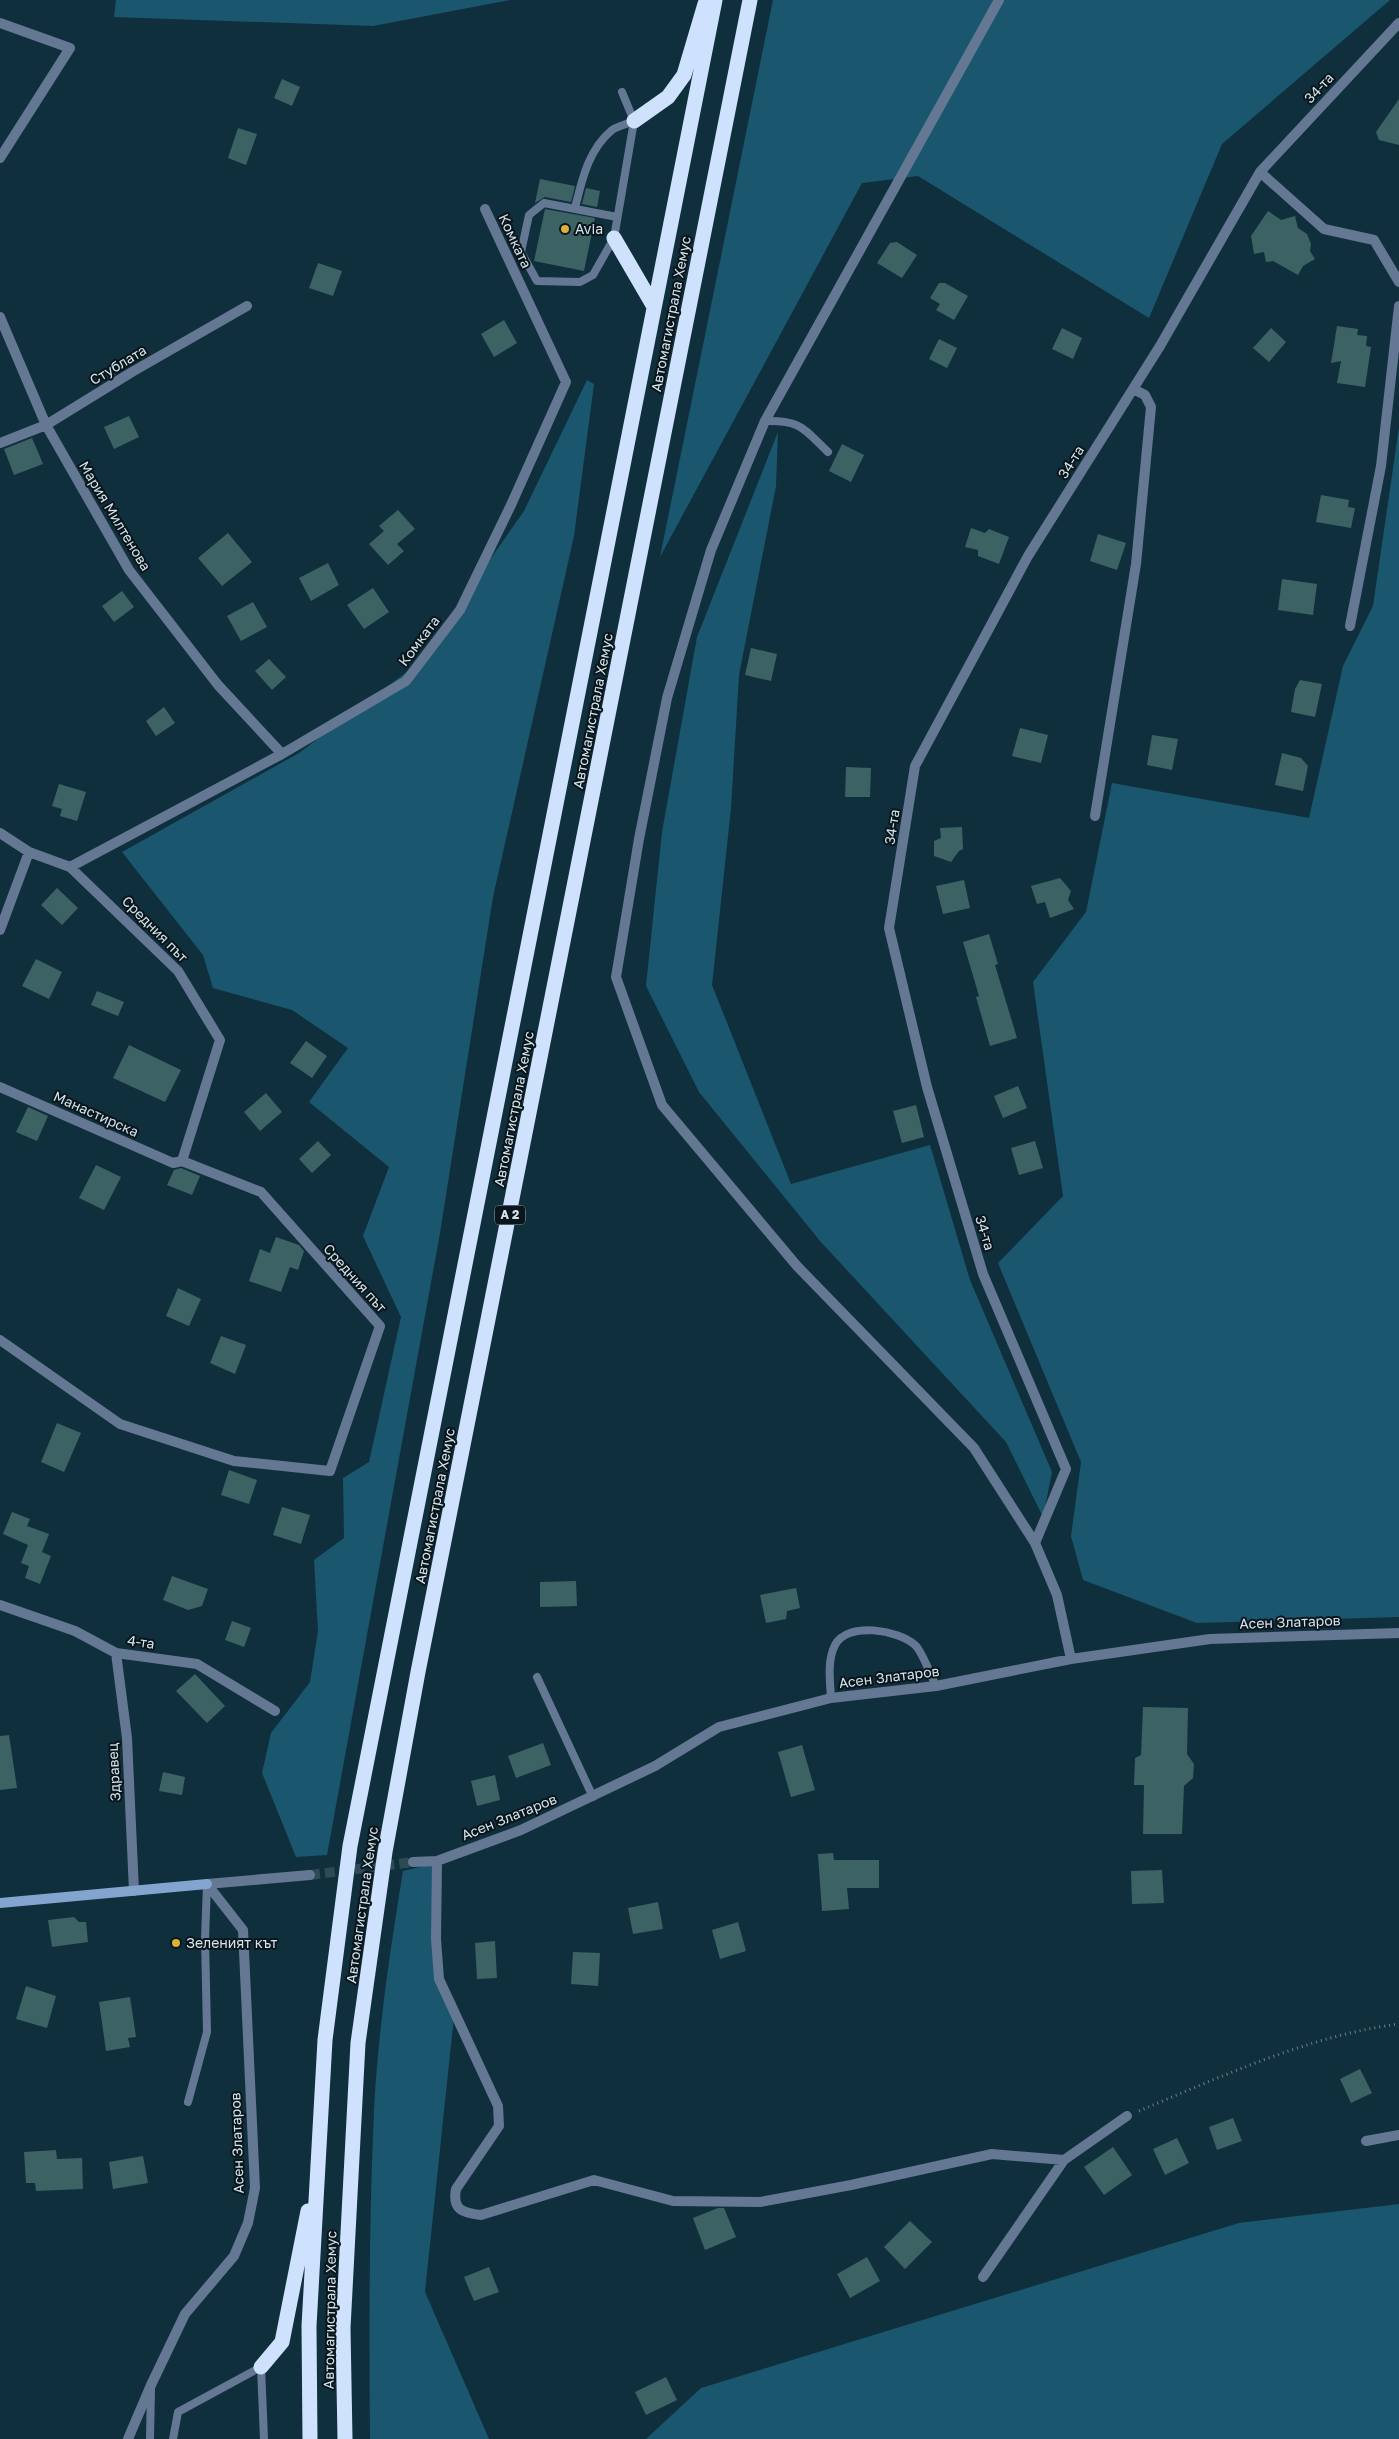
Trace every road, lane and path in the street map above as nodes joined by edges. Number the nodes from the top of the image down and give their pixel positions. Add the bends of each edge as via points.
1 (706, 0) edge
2 (715, 0) edge
3 (750, 0) edge
4 (999, 0) edge
5 (1399, 23) edge
6 (0, 24) edge
7 (622, 92) dead end
8 (634, 121) junction
9 (0, 158) edge
10 (1260, 172) junction
11 (575, 208) junction
12 (485, 209) dead end
13 (617, 217) junction
14 (614, 238) junction
15 (537, 281) junction
16 (1399, 282) edge
17 (523, 289) junction
18 (653, 305) junction
19 (247, 306) dead end
20 (1399, 306) edge
21 (0, 317) edge
22 (1133, 390) junction
23 (765, 421) junction
24 (46, 425) junction
25 (0, 443) edge
26 (828, 452) dead end
27 (1350, 626) dead end
28 (282, 754) junction
29 (1095, 816) dead end
30 (0, 833) edge
31 (29, 852) junction
32 (70, 867) junction
33 (0, 930) edge
34 (0, 1087) edge
35 (182, 1161) junction
36 (0, 1340) edge
37 (1036, 1542) junction
38 (0, 1605) edge
39 (1399, 1633) edge
40 (116, 1653) junction
41 (1071, 1659) junction
42 (537, 1677) dead end
43 (936, 1686) junction
44 (831, 1698) junction
45 (275, 1710) dead end
46 (593, 1797) junction
47 (437, 1861) junction
48 (413, 1862) tunnel mouth
49 (310, 1875) tunnel mouth
50 (207, 1884) junction
51 (134, 1891) junction
52 (0, 1904) edge
53 (1399, 2024) edge
54 (188, 2102) dead end
55 (1126, 2116) joint
56 (1399, 2135) edge
57 (1366, 2141) dead end
58 (319, 2155) junction
59 (1064, 2160) junction
60 (983, 2277) dead end
61 (261, 2367) junction
62 (151, 2385) junction
63 (128, 2439) edge
64 (150, 2439) edge
65 (173, 2439) edge
66 (264, 2439) edge
67 (310, 2439) edge
68 (345, 2439) edge

1 - 8 highway via 684,75 668,97
2 - 18 highway, Автомагистрала Хемус / A 2
3 - 68 highway, Автомагистрала Хемус / A 2 via 385,1852 358,2043 343,2328
4 - 23 street
5 - 10 street, 34-та
6 - 9 street via 70,48
7 - 8 lane
8 - 11 lane via 613,129 592,155 582,177
8 - 13 lane
10 - 16 street via 1324,229 1374,240
10 - 22 street, 34-та
11 - 13 lane
11 - 15 lane via 544,203 529,215 521,252
12 - 17 street, Комката
13 - 14 lane
14 - 15 lane via 593,275 580,282
14 - 18 highway
15 - 17 lane
17 - 28 street, Комката via 566,382 460,610 406,681
18 - 58 highway, Автомагистрала Хемус / A 2 via 350,1846 325,2040
19 - 24 street, Стублата
20 - 27 street via 1381,466
21 - 24 street, Мария Милтенова
22 - 29 street via 1145,395 1151,407 1136,564
22 - 37 street, 34-та via 1028,556 915,766 889,928 927,1087 983,1274 1066,1469
23 - 26 lane via 785,420 799,424
23 - 37 street via 711,550 667,698 638,839 616,977 662,1105 797,1266 974,1448
24 - 25 street, Стублата
24 - 28 street, Мария Милтенова via 129,570 218,685
28 - 32 street, Комката
30 - 31 street
31 - 32 street
31 - 33 street
32 - 35 street, Средния път via 178,971 220,1040
34 - 35 street, Манастирска via 173,1163
35 - 36 street, Средния път via 261,1192 380,1326 330,1471 234,1461 120,1424
37 - 41 street via 1057,1595
38 - 40 street, 4-та via 75,1631
39 - 41 street, Асен Златаров via 1210,1639
40 - 45 street, 4-та via 197,1664
40 - 51 street, Здравец via 127,1738
41 - 43 street, Асен Златаров
42 - 46 lane
43 - 44 street, Асен Златаров
43 - 44 lane via 916,1646 875,1628 853,1632 836,1643 829,1664
44 - 46 street, Асен Златаров via 719,1726 655,1766
46 - 47 street, Асен Златаров via 521,1830
47 - 48 street, Асен Златаров
47 - 59 street via 439,1979 498,2106 499,2126 456,2189 454,2197 459,2210 481,2215 594,2180 673,2202 760,2202 992,2154
49 - 50 street
50 - 51 street
50 - 54 lane via 207,2032
50 - 62 street, Асен Златаров via 243,1930 255,2188 248,2223 234,2256 185,2314
51 - 52 street
53 - 55 path via 1362,2029 1243,2068
55 - 59 street
56 - 57 street
58 - 61 highway via 282,2342
58 - 67 highway, Автомагистрала Хемус / A 2 via 309,2326
59 - 60 street
61 - 65 lane via 178,2412
61 - 66 lane
62 - 63 street, Асен Златаров
62 - 64 lane

